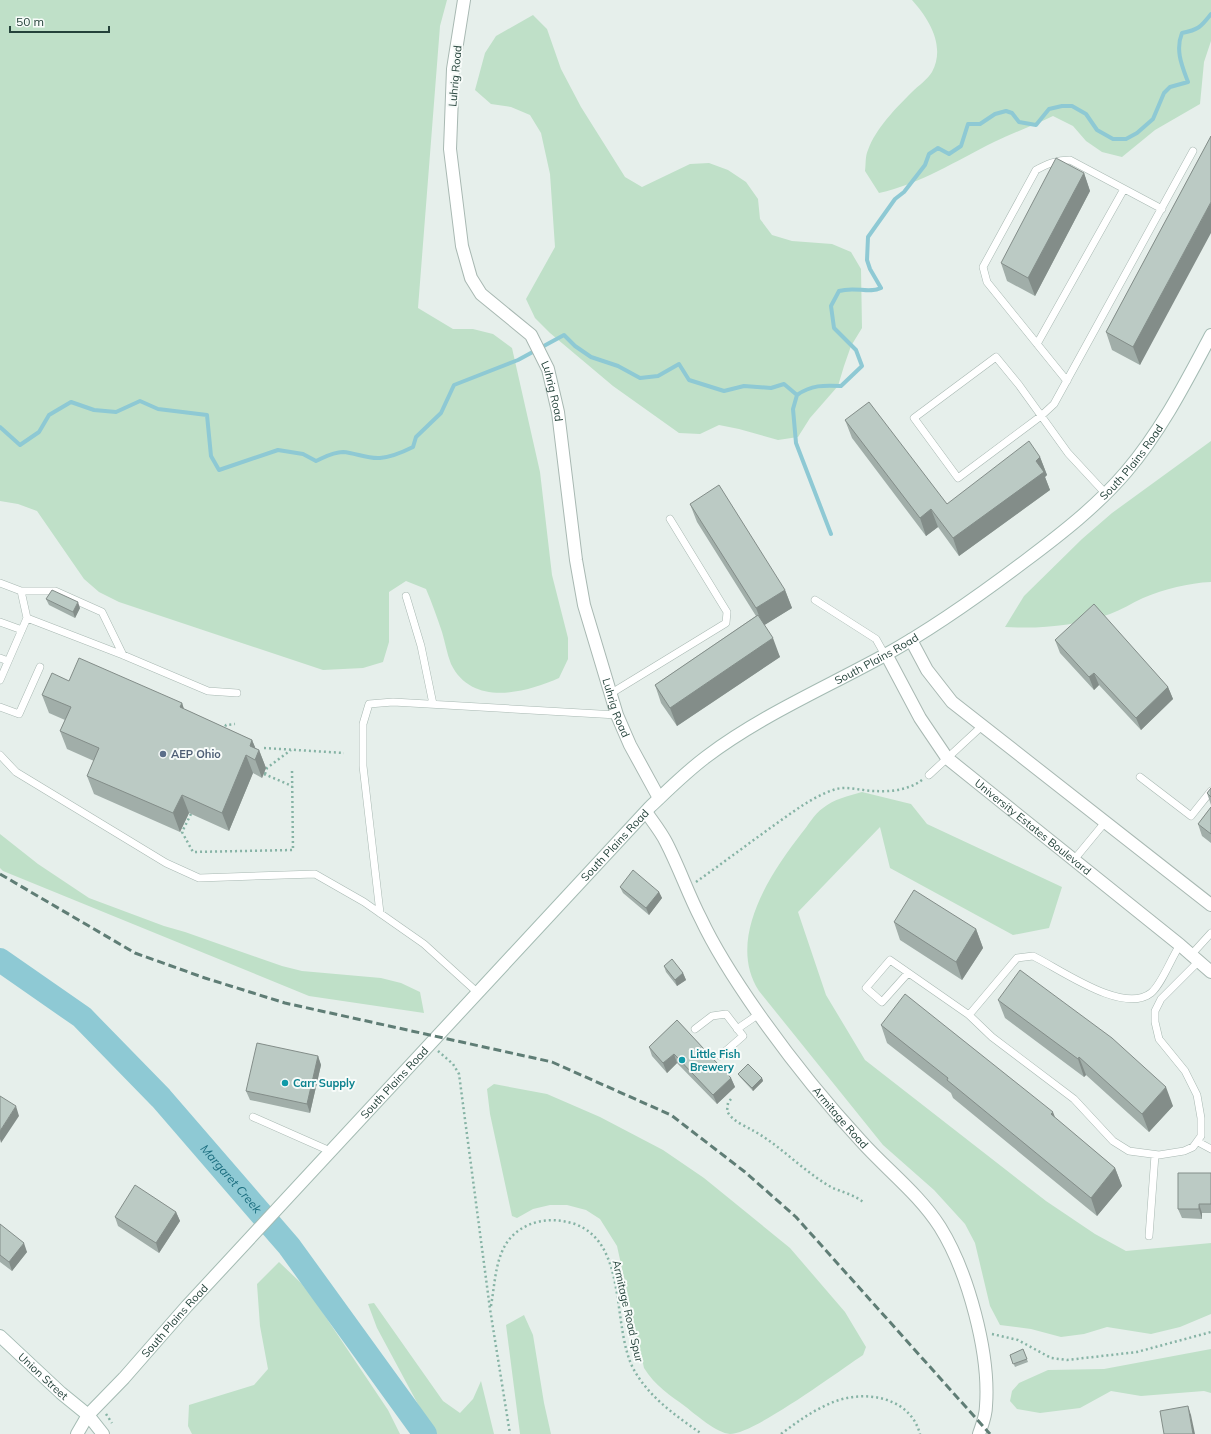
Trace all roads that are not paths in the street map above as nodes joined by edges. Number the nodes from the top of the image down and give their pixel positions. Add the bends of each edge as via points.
1 (464, 0) edge
2 (1193, 151) dead end
3 (1124, 189) junction
4 (1162, 209) junction
5 (1211, 335) edge
6 (1037, 344) junction
7 (1067, 382) junction
8 (1041, 416) junction
9 (1106, 494) junction
10 (670, 519) dead end
11 (0, 583) edge
12 (22, 591) junction
13 (406, 596) dead end
14 (815, 600) dead end
15 (27, 618) junction
16 (0, 622) edge
17 (22, 630) junction
18 (910, 640) junction
19 (123, 655) junction
20 (885, 655) junction
21 (0, 658) edge
22 (8, 661) junction
23 (40, 667) dead end
24 (0, 680) edge
25 (237, 693) dead end
26 (610, 694) junction
27 (433, 704) junction
28 (0, 707) edge
29 (617, 715) junction
30 (982, 726) junction
31 (0, 755) edge
32 (947, 758) junction
33 (929, 775) road end
34 (1140, 777) dead end
35 (1211, 791) edge
36 (659, 798) junction
37 (646, 812) junction
38 (1106, 821) junction
39 (1073, 861) junction
40 (1211, 905) edge
41 (380, 913) junction
42 (1211, 933) edge
43 (1180, 945) junction
44 (1195, 959) junction
45 (1211, 972) edge
46 (908, 973) junction
47 (478, 993) junction
48 (759, 1014) junction
49 (969, 1015) junction
50 (737, 1028) junction
51 (695, 1029) dead end
52 (720, 1056) dead end
53 (253, 1117) dead end
54 (1198, 1142) junction
55 (1211, 1149) edge
56 (330, 1151) junction
57 (1155, 1155) junction
58 (1149, 1236) dead end
59 (0, 1336) edge
60 (88, 1415) junction
61 (77, 1434) edge
62 (103, 1434) edge
63 (979, 1434) edge

1 - 26 street, Luhrig Road via 453,69 450,149 462,246 471,278 481,294 531,335 548,369 558,412 584,605
2 - 4 lane
3 - 4 lane
3 - 6 lane
3 - 6 lane via 1070,160 1059,160 1036,170 983,268 987,282
4 - 7 lane
5 - 9 street, South Plains Road via 1173,405 1142,453
6 - 7 lane
7 - 8 lane via 1054,404
8 - 8 lane via 996,357 914,418 958,478
8 - 9 lane via 1068,453
9 - 18 street, South Plains Road via 1058,536 988,588
10 - 26 lane via 727,612 726,623
11 - 12 lane
12 - 15 lane
12 - 19 lane via 55,590 102,612
13 - 27 lane via 421,646
14 - 20 lane via 876,639
15 - 17 lane
15 - 19 lane
16 - 17 lane
17 - 22 lane
18 - 20 street, South Plains Road
18 - 30 street via 927,670 952,702
19 - 25 lane via 208,691
20 - 32 street, University Estates Boulevard via 920,718
20 - 36 street, South Plains Road via 744,731 707,756
21 - 22 lane
22 - 24 lane
23 - 28 lane via 19,714
26 - 29 street, Luhrig Road
27 - 29 lane
27 - 41 lane via 369,704 363,724 363,766
29 - 36 street, Luhrig Road
30 - 32 lane
30 - 38 street
31 - 41 lane via 16,772 166,863 199,878 315,874
32 - 33 lane
32 - 39 street, University Estates Boulevard
34 - 35 lane via 1191,816
36 - 37 street, South Plains Road
37 - 47 street, South Plains Road
37 - 48 street, Armitage Road via 665,840 702,921
38 - 39 lane
38 - 40 street
39 - 43 street, University Estates Boulevard
41 - 47 lane via 424,944
42 - 44 lane
43 - 44 street, University Estates Boulevard
43 - 49 lane via 1152,992 1136,999 1114,997 1033,956 1022,956 1017,958
44 - 45 street, University Estates Boulevard
44 - 54 lane via 1161,999 1155,1011 1155,1022 1159,1039 1185,1071 1197,1094 1202,1129
46 - 46 lane via 890,960 866,988 882,1002
46 - 49 lane
47 - 56 street, South Plains Road
48 - 50 lane
48 - 63 street, Armitage Road via 828,1104 921,1202 939,1227 956,1258 980,1333 986,1375 985,1415
49 - 57 lane via 992,1036 1074,1099 1112,1141 1129,1151
50 - 51 lane via 726,1014 712,1016
50 - 52 lane via 743,1036
53 - 56 lane
54 - 55 lane
54 - 57 lane via 1184,1151
56 - 60 street, South Plains Road
57 - 58 lane
59 - 60 street, Union Street
60 - 61 street, South Plains Road
60 - 62 street, Union Street

